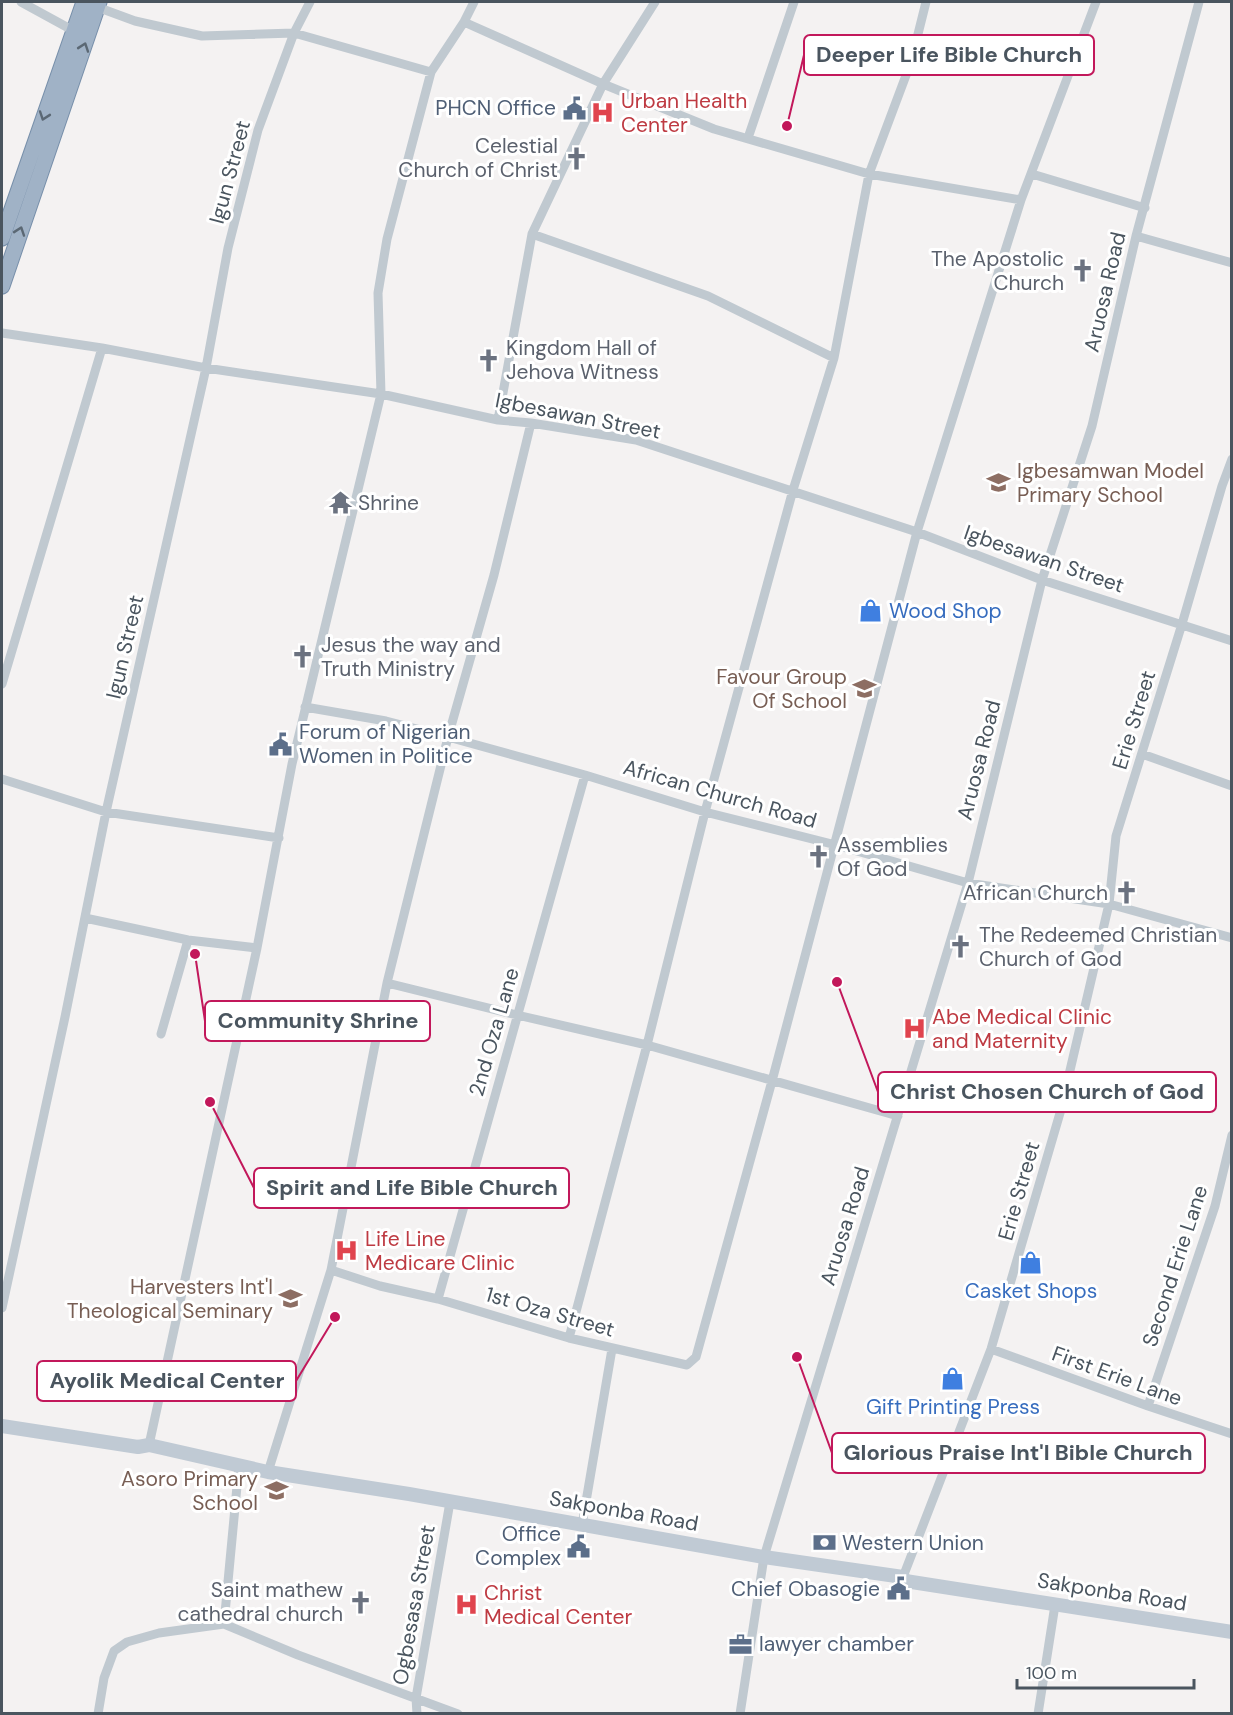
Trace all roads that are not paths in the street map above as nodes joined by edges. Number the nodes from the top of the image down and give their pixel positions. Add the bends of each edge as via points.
1 (21, 2) edge
2 (310, 2) edge
3 (474, 2) edge
4 (655, 2) edge
5 (794, 2) edge
6 (926, 2) edge
7 (1096, 2) edge
8 (1198, 2) edge
9 (93, 3) edge
10 (464, 22) junction
11 (74, 31) junction
12 (294, 33) junction
13 (431, 72) junction
14 (603, 84) junction
15 (748, 138) junction
16 (869, 174) junction
17 (1032, 174) junction
18 (1021, 200) junction
19 (1145, 208) junction
20 (532, 234) junction
21 (1136, 236) junction
22 (2, 238) edge
23 (1232, 263) edge
24 (2, 286) edge
25 (2, 333) edge
26 (102, 348) junction
27 (834, 358) junction
28 (206, 368) junction
29 (381, 394) junction
30 (498, 420) junction
31 (531, 423) junction
32 (1232, 459) edge
33 (1222, 486) junction
34 (793, 490) junction
35 (1232, 490) edge
36 (917, 532) junction
37 (1042, 580) junction
38 (1182, 624) junction
39 (1232, 641) edge
40 (2, 684) edge
41 (305, 707) junction
42 (448, 737) junction
43 (1142, 754) junction
44 (585, 775) junction
45 (2, 779) edge
46 (1232, 786) edge
47 (106, 812) junction
48 (705, 812) junction
49 (279, 838) junction
50 (836, 845) junction
51 (968, 883) junction
52 (1109, 904) junction
53 (85, 918) junction
54 (1232, 938) edge
55 (188, 940) junction
56 (257, 948) junction
57 (387, 983) junction
58 (517, 1015) junction
59 (161, 1034) dead end
60 (646, 1045) junction
61 (772, 1081) junction
62 (898, 1116) junction
63 (1232, 1135) edge
64 (331, 1270) junction
65 (438, 1299) junction
66 (2, 1308) edge
67 (569, 1338) junction
68 (612, 1349) junction
69 (991, 1349) junction
70 (1148, 1406) junction
71 (2, 1426) edge
72 (1232, 1434) edge
73 (149, 1445) junction
74 (239, 1465) junction
75 (268, 1472) junction
76 (450, 1502) junction
77 (582, 1525) junction
78 (764, 1557) junction
79 (903, 1577) junction
80 (1055, 1605) junction
81 (224, 1624) junction
82 (1232, 1632) edge
83 (416, 1698) junction
84 (98, 1713) edge
85 (417, 1713) edge
86 (458, 1713) edge
87 (740, 1713) edge
88 (1038, 1713) edge

1 - 11 street
2 - 12 street, Igun Street
3 - 10 street
4 - 14 street
5 - 15 street
6 - 16 street via 911,62
7 - 17 street
8 - 19 street, Aruosa Road
9 - 11 highway
9 - 12 street via 135,21 202,36
24 -> 9 highway
10 - 13 street
10 - 14 street
11 -> 22 highway
12 - 13 street
12 - 28 street, Igun Street via 255,141 228,248
13 - 29 street via 387,239 378,292
14 - 15 street via 714,129
14 - 20 street
15 - 16 street
16 - 18 street
16 - 27 street
17 - 18 street
17 - 19 street
18 - 36 street
19 - 21 street, Aruosa Road
20 - 27 street via 708,296
20 - 30 street
21 - 23 street
21 - 37 street, Aruosa Road via 1092,426
25 - 26 street, Igbesawan Street
26 - 28 street, Igbesawan Street
26 - 40 street
27 - 34 street
28 - 29 street, Igbesawan Street
28 - 47 street, Igun Street
29 - 30 street, Igbesawan Street
29 - 41 street
30 - 31 street, Igbesawan Street
31 - 34 street, Igbesawan Street via 636,440
31 - 42 street via 494,575
32 - 33 street, Erie Street
33 - 35 street
33 - 38 street, Erie Street
34 - 36 street, Igbesawan Street
34 - 48 street
36 - 37 street, Igbesawan Street
36 - 50 street
37 - 38 street, Igbesawan Street
37 - 51 street, Aruosa Road
38 - 39 street, Igbesawan Street
38 - 43 street, Erie Street
41 - 42 street, African Church Road
41 - 49 street
42 - 44 street, African Church Road
42 - 57 street
43 - 46 street
43 - 52 street, Erie Street via 1116,836
44 - 48 street, African Church Road
44 - 58 street, 2nd Oza Lane
45 - 47 street
47 - 49 street
47 - 53 street, Igun Street
48 - 50 street, African Church Road
48 - 60 street
49 - 56 street
50 - 51 street, African Church Road
50 - 61 street
51 - 52 street, African Church Road
51 - 62 street, Aruosa Road
52 - 54 street, African Church Road
52 - 69 street, Erie Street via 1060,1113
53 - 55 street
53 - 66 street, Igun Street
55 - 56 street
55 - 59 street
56 - 73 street
57 - 58 street
57 - 64 street
58 - 60 street
58 - 65 street, 2nd Oza Lane
60 - 61 street
60 - 67 street
61 - 62 street
61 - 68 street, 1st Oza Street via 696,1357 687,1365
62 - 78 street, Aruosa Road
63 - 70 street, Second Erie Lane via 1215,1206
64 - 65 street, 1st Oza Street
64 - 75 street
65 - 67 street, 1st Oza Street
67 - 68 street, 1st Oza Street
68 - 77 street
69 - 70 street, First Erie Lane
69 - 79 street, Erie Street
70 - 72 street, First Erie Lane
71 - 73 main road, Sakponba Road via 138,1447
73 - 74 main road, Sakponba Road
74 - 75 main road, Sakponba Road
74 - 81 street
75 - 76 main road, Sakponba Road
76 - 77 main road, Sakponba Road
76 - 83 street, Ogbesasa Street
77 - 78 main road, Sakponba Road
78 - 79 main road, Sakponba Road
78 - 87 street, Aruosa Road
79 - 80 main road, Sakponba Road via 899,1580
80 - 82 main road, Sakponba Road
80 - 88 street
81 - 83 street
81 - 84 street via 159,1633 128,1642 114,1651
83 - 85 street, Ogbesasa Street
83 - 86 street

